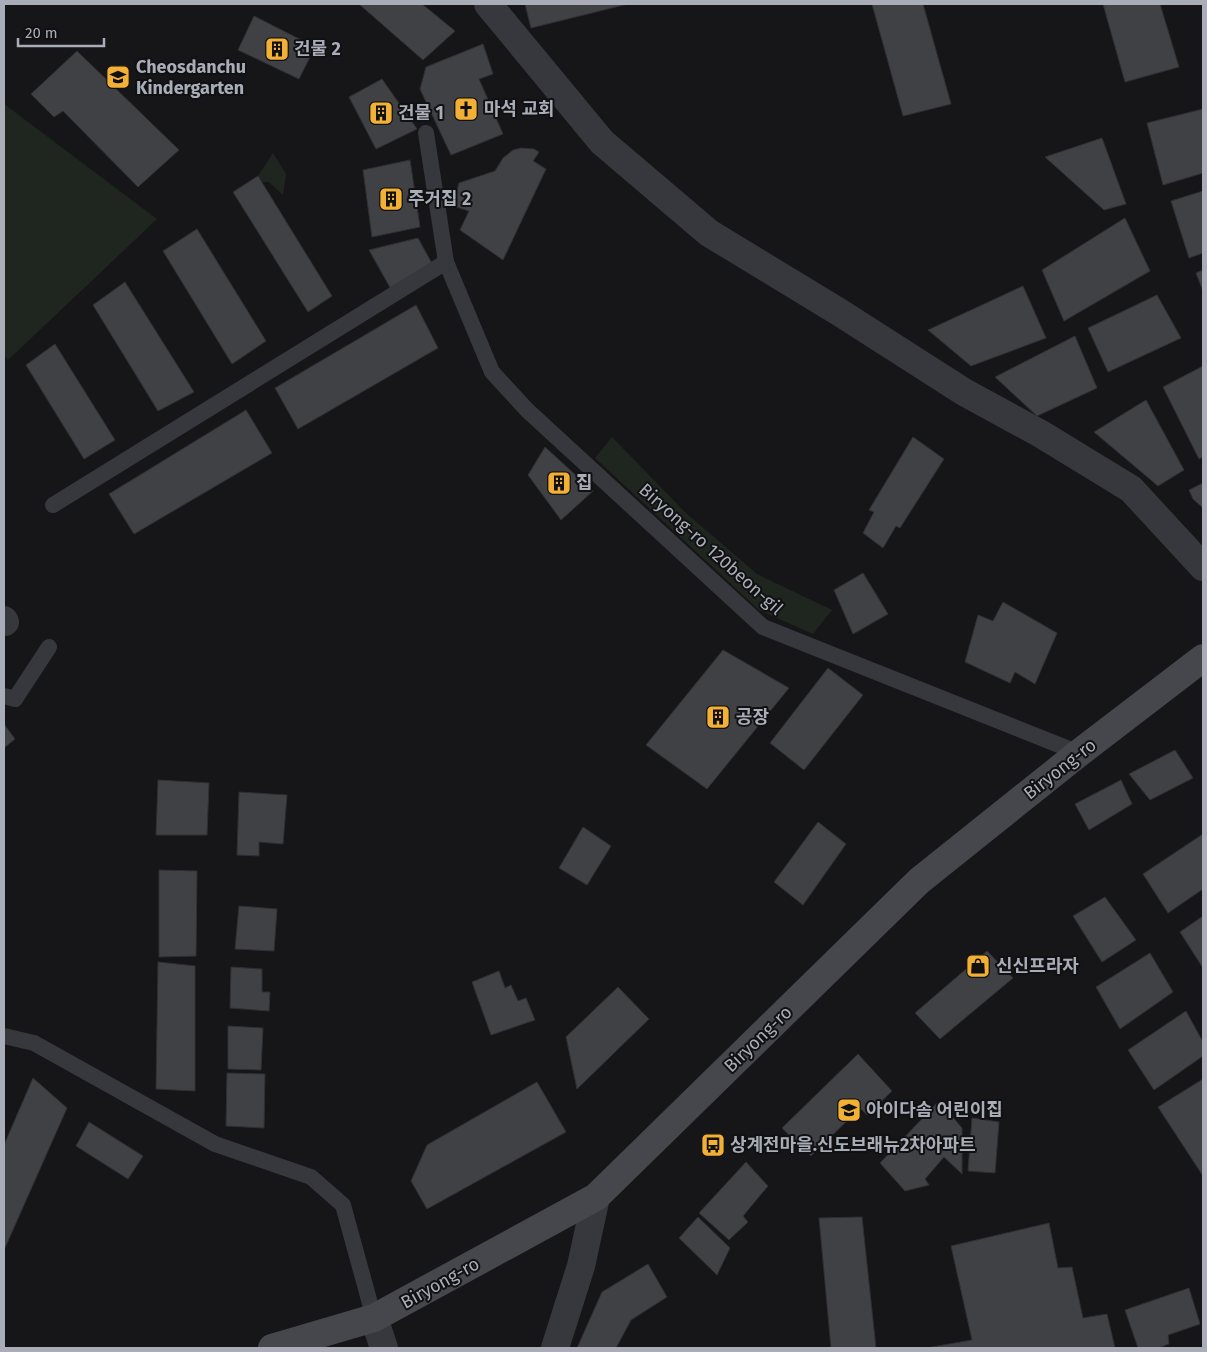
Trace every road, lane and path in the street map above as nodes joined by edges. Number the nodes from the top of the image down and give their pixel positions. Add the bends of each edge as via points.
1 (488, 4) edge
2 (426, 133) dead end
3 (446, 262) junction
4 (53, 505) dead end
5 (1203, 567) edge
6 (49, 647) dead end
7 (1203, 658) edge
8 (4, 696) edge
9 (1079, 753) junction
10 (4, 1036) edge
11 (596, 1197) junction
12 (374, 1318) junction
13 (272, 1348) edge
14 (384, 1348) edge
15 (555, 1348) edge

1 - 5 street via 602,142 709,234 964,392 1131,489
2 - 3 lane, Biryong-ro 120beon-gil
3 - 4 lane
3 - 9 lane, Biryong-ro 120beon-gil via 492,372 527,410 763,627
6 - 8 lane via 15,699
7 - 9 main road, Biryong-ro
9 - 11 main road, Biryong-ro via 919,881
10 - 12 lane via 34,1043 214,1144 311,1178 343,1205
11 - 12 main road, Biryong-ro
11 - 15 street via 581,1266
12 - 13 main road, Biryong-ro
12 - 14 street

